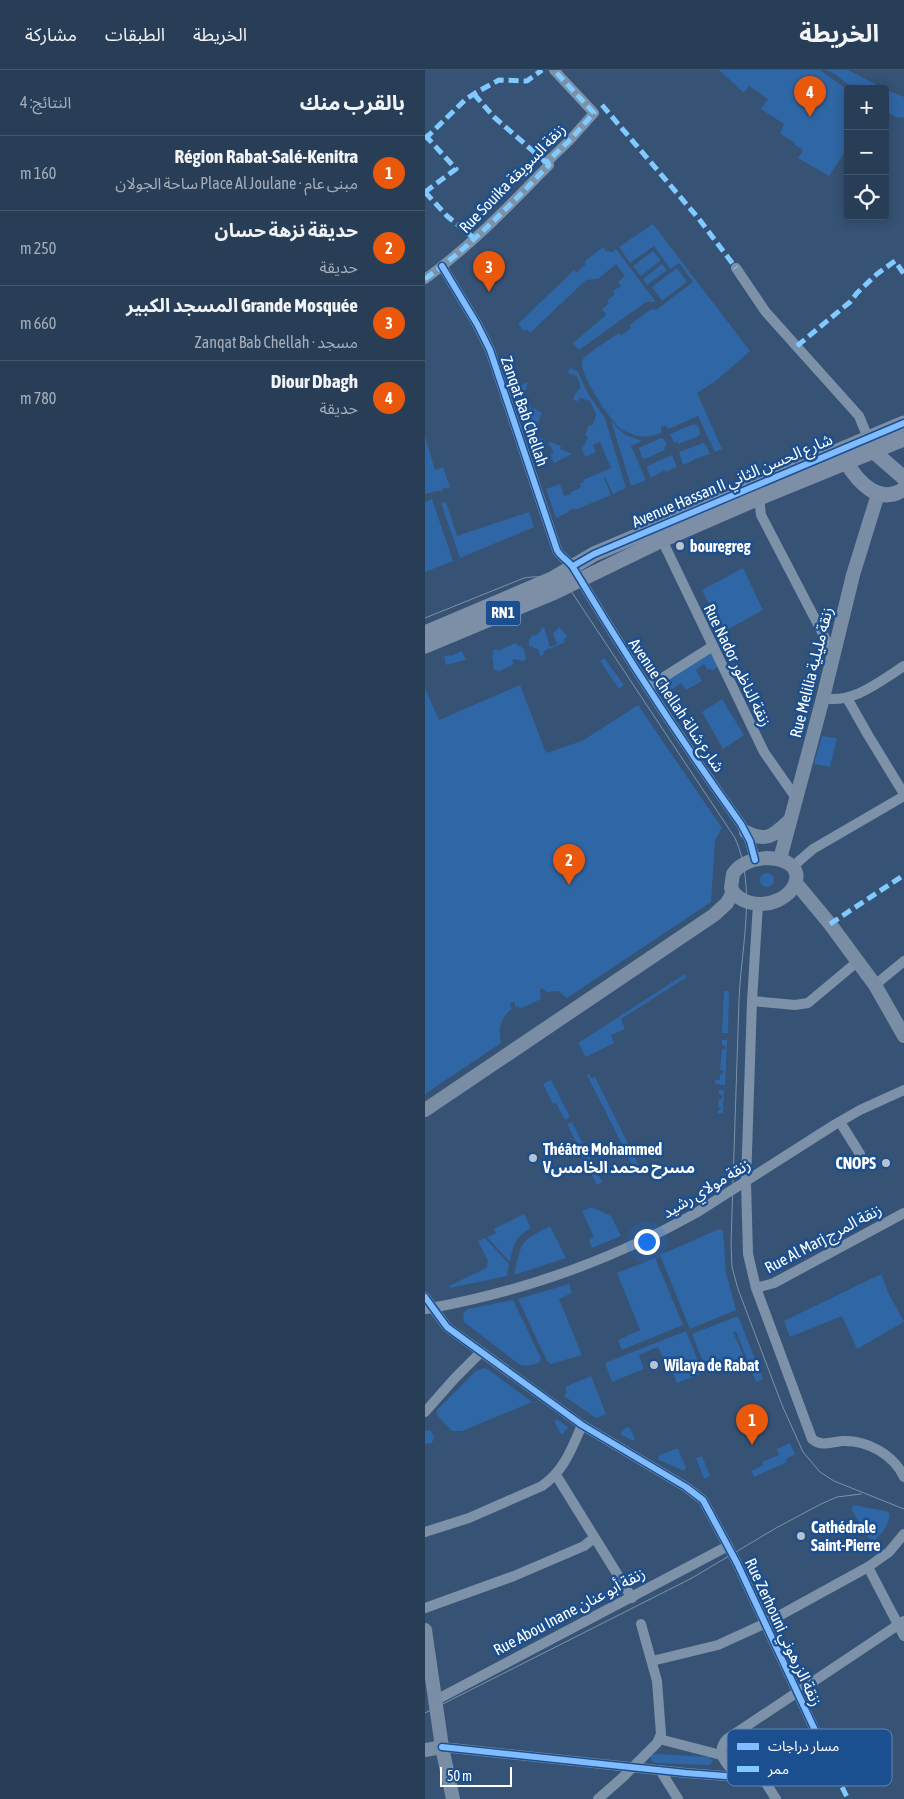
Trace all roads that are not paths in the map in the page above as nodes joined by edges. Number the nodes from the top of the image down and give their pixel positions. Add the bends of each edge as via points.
1 (554, 70) edge
2 (443, 266) junction
3 (736, 268) dead end
4 (425, 279) edge
5 (904, 423) edge
6 (904, 439) edge
7 (871, 444) junction
8 (846, 462) junction
9 (904, 478) edge
10 (878, 494) junction
11 (901, 494) edge
12 (759, 498) junction
13 (662, 540) junction
14 (577, 573) junction
15 (425, 633) edge
16 (425, 646) edge
17 (713, 646) junction
18 (833, 657) junction
19 (904, 666) edge
20 (648, 687) junction
21 (823, 698) junction
22 (847, 698) junction
23 (904, 795) edge
24 (796, 798) junction
25 (791, 819) junction
26 (746, 832) junction
27 (780, 859) junction
28 (755, 860) junction
29 (793, 868) junction
30 (796, 883) junction
31 (733, 892) junction
32 (758, 904) junction
33 (904, 961) edge
34 (857, 962) junction
35 (875, 985) junction
36 (752, 1001) junction
37 (904, 1036) edge
38 (904, 1090) edge
39 (425, 1110) edge
40 (840, 1122) junction
41 (859, 1154) dead end
42 (746, 1182) junction
43 (904, 1213) edge
44 (755, 1288) junction
45 (425, 1297) edge
46 (428, 1308) edge
47 (481, 1352) junction
48 (425, 1412) edge
49 (582, 1425) junction
50 (900, 1460) edge
51 (556, 1474) junction
52 (904, 1477) edge
53 (425, 1532) edge
54 (904, 1534) edge
55 (594, 1538) junction
56 (728, 1546) junction
57 (868, 1567) junction
58 (632, 1598) junction
59 (425, 1608) edge
60 (765, 1623) junction
61 (901, 1623) edge
62 (641, 1624) dead end
63 (425, 1630) edge
64 (904, 1636) edge
65 (652, 1661) junction
66 (797, 1693) junction
67 (430, 1702) edge
68 (743, 1729) edge
69 (814, 1729) edge
70 (659, 1739) junction
71 (727, 1740) edge
72 (443, 1747) junction
73 (425, 1750) edge
74 (721, 1755) junction
75 (727, 1765) edge
76 (633, 1767) junction
77 (659, 1770) junction
78 (727, 1776) edge
79 (768, 1786) edge
80 (453, 1799) edge
81 (598, 1799) edge
82 (677, 1799) edge
83 (775, 1799) edge

1 - 2 street, Rue Souika زنقة السويقة via 594,113 493,223
2 - 4 street, Rue Souika زنقة السويقة
2 - 14 street, Zanqat Bab Chellah via 490,350 557,550
3 - 7 street via 765,311 859,416
5 - 7 main road, Avenue Hassan II شارع الحسن الثاني / RN1
6 - 7 main road, Avenue Hassan II شارع الحسن الثاني / RN1
7 - 8 main road, Avenue Hassan II شارع الحسن الثاني / RN1
7 - 9 main road
7 - 14 main road, Avenue Hassan II شارع الحسن الثاني / RN1 via 868,448 791,476 777,477 594,554
8 - 10 main road via 858,480
8 - 12 main road, Avenue Hassan II شارع الحسن الثاني / RN1
10 - 11 main road
10 - 18 street, Rue Melilia زنقة مليلية
12 - 13 main road, Avenue Hassan II شارع الحسن الثاني / RN1
12 - 18 street via 761,515
13 - 14 main road, Avenue Hassan II شارع الحسن الثاني / RN1
13 - 17 street, Rue Nador زنقة الناظور
14 - 15 main road, Avenue Hassan II شارع الحسن الثاني / RN1 via 558,576
14 - 16 main road, Avenue Hassan II شارع الحسن الثاني / RN1 via 555,592
14 - 20 street, Avenue Chellah شارع شالة
17 - 20 street
17 - 24 street, Rue Nador زنقة الناظور via 764,752
18 - 21 street, Rue Melilia زنقة مليلية
19 - 22 street
20 - 26 street, Avenue Chellah شارع شالة
21 - 22 street
21 - 24 street, Rue Melilia زنقة مليلية
22 - 23 street
23 - 29 street via 813,849
24 - 25 street, Rue Melilia زنقة مليلية
25 - 26 street via 768,837
25 - 27 street, Rue Melilia زنقة مليلية
26 - 28 street, Avenue Chellah شارع شالة
27 - 28 street
27 - 29 street
28 - 31 street via 739,867 733,874 730,883
29 - 30 street
30 - 32 street via 783,897 771,903
30 - 34 street
31 - 32 street via 739,898
31 - 39 street via 722,909
32 - 36 street
33 - 35 street
34 - 35 street
34 - 36 street via 808,1003
35 - 37 street
36 - 42 street
38 - 40 street, زنقة مولاي رشيد
40 - 41 street
40 - 42 street, زنقة مولاي رشيد
42 - 44 street via 748,1254
42 - 46 street, زنقة مولاي رشيد via 670,1227 569,1271 498,1293
43 - 44 street, Rue Al Marj زنقة المرج via 773,1283
44 - 50 street via 812,1439 819,1444 841,1441 862,1444
45 - 46 street, Rue Zerhouni زنقة الزرهوني
46 - 47 street, Rue Zerhouni زنقة الزرهوني
47 - 48 street
47 - 49 street, Rue Zerhouni زنقة الزرهوني
49 - 51 street
49 - 56 street, Rue Zerhouni زنقة الزرهوني via 698,1495
50 - 52 street
51 - 53 street via 542,1486 505,1503
51 - 55 street
54 - 57 street via 889,1552
55 - 58 street
55 - 59 street via 584,1546 514,1576
56 - 58 street, Rue Abou Inane زنقة أبو عنان
56 - 60 street, Rue Zerhouni زنقة الزرهوني
57 - 60 street
57 - 61 street
58 - 67 street, Rue Abou Inane زنقة أبو عنان
60 - 65 street via 718,1645
60 - 66 street, Rue Zerhouni زنقة الزرهوني
61 - 64 street
61 - 66 street
62 - 65 street
63 - 67 street
65 - 70 street via 662,1730
66 - 68 street
66 - 69 street, Rue Zerhouni زنقة الزرهوني
67 - 72 street
70 - 74 street
70 - 76 street
71 - 74 street
72 - 73 street
72 - 76 street
72 - 80 street
74 - 75 street
76 - 77 street
76 - 81 street
77 - 78 street
77 - 82 street
79 - 83 street

